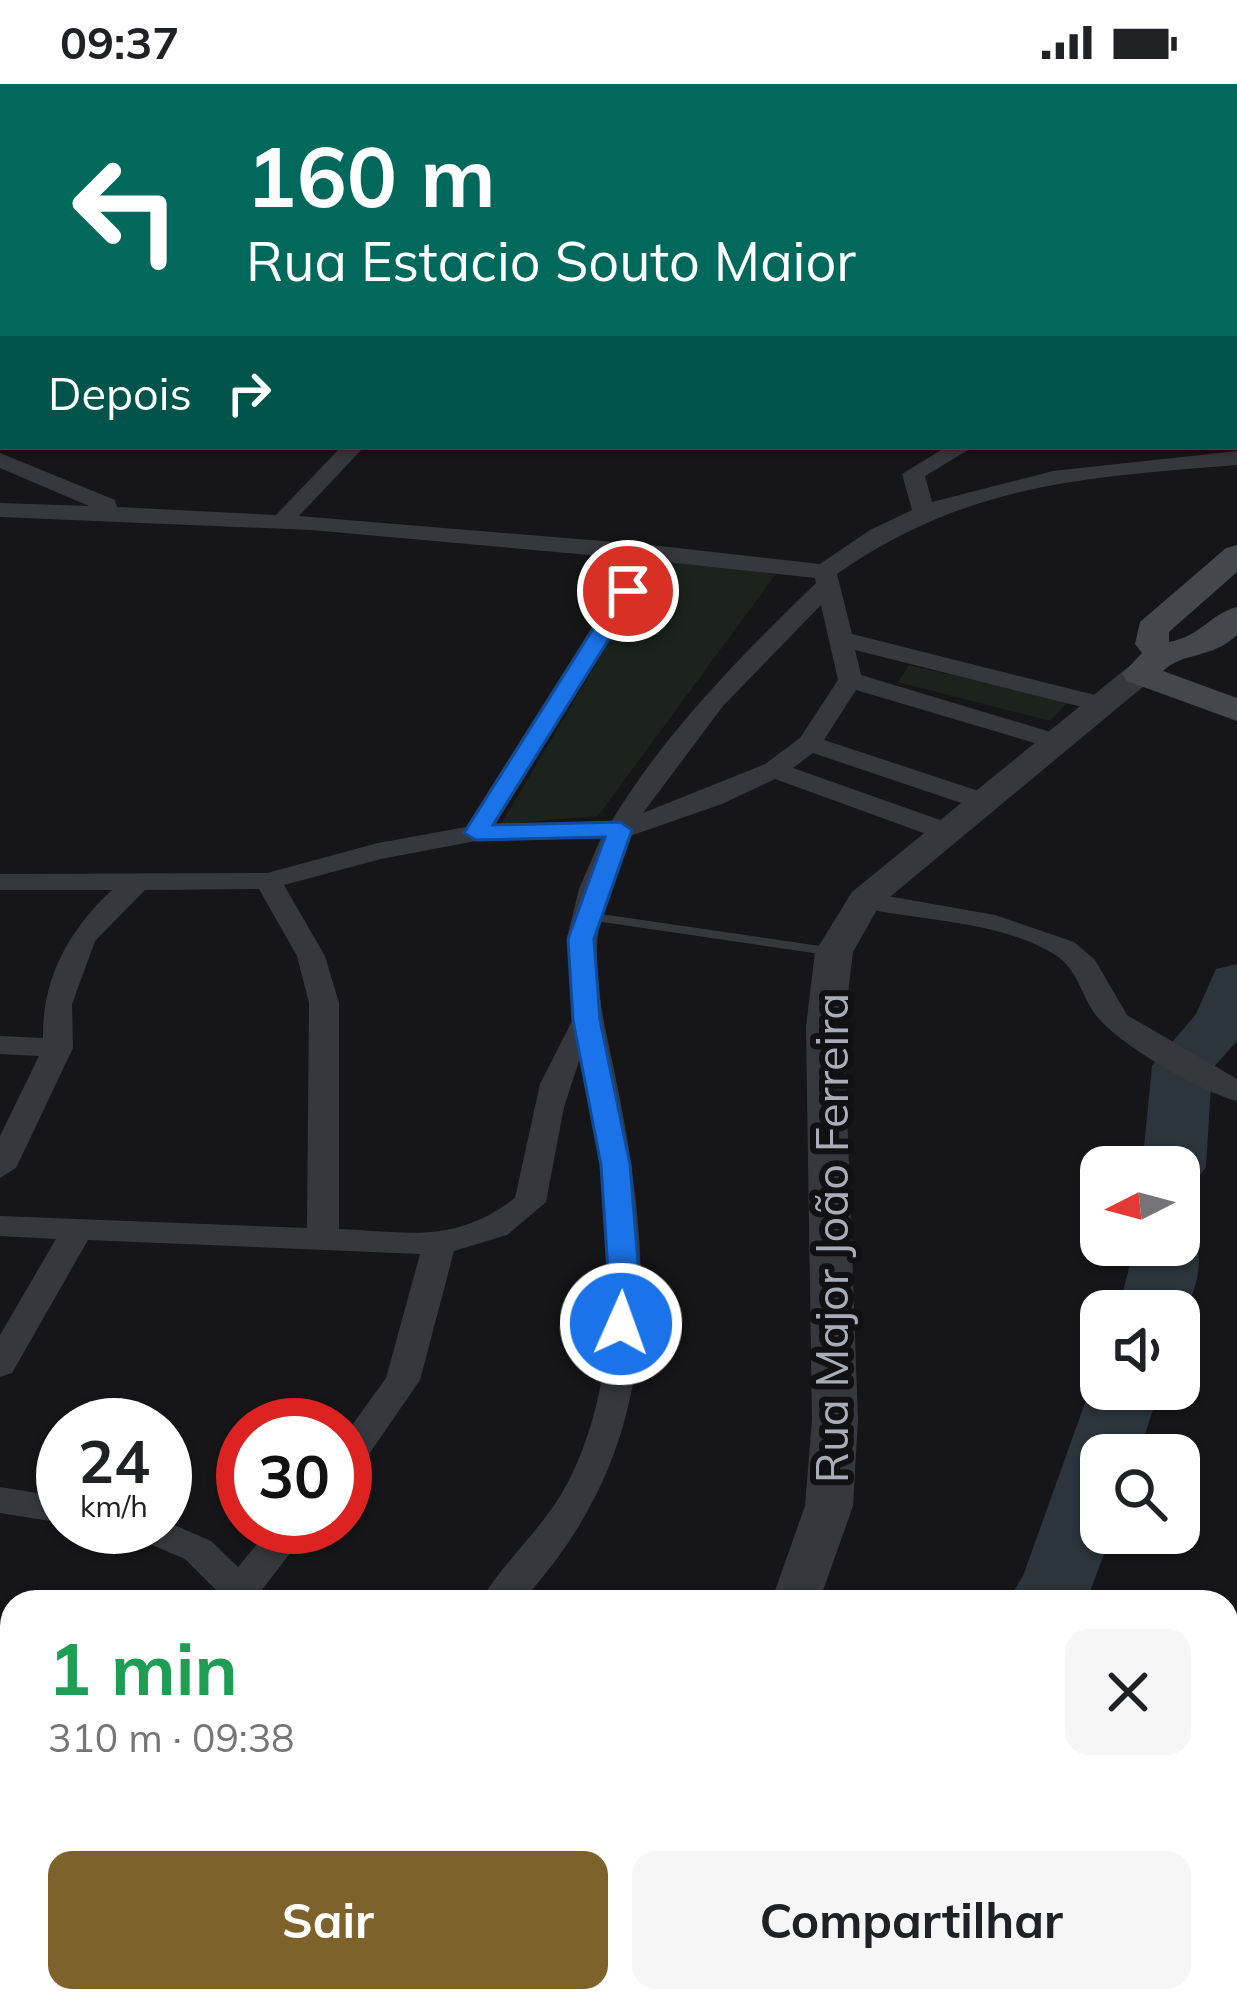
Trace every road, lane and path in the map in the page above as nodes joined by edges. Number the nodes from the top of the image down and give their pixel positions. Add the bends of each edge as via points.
1 (350, 450) edge
2 (957, 450) edge
3 (1237, 458) edge
4 (0, 460) edge
5 (0, 509) edge
6 (124, 512) junction
7 (924, 514) junction
8 (284, 519) junction
9 (651, 552) junction
10 (1237, 555) edge
11 (826, 578) junction
12 (1198, 588) junction
13 (1237, 598) edge
14 (1237, 617) edge
15 (837, 638) junction
16 (1150, 664) junction
17 (850, 680) junction
18 (1102, 704) junction
19 (1237, 710) edge
20 (1055, 741) junction
21 (809, 743) junction
22 (774, 770) junction
23 (986, 802) junction
24 (620, 830) junction
25 (476, 833) junction
26 (950, 833) junction
27 (268, 880) junction
28 (0, 882) edge
29 (136, 883) junction
30 (865, 900) junction
31 (587, 916) junction
32 (834, 952) junction
33 (586, 1020) junction
34 (0, 1045) edge
35 (58, 1048) junction
36 (1237, 1092) edge
37 (0, 1168) edge
38 (0, 1226) edge
39 (77, 1232) junction
40 (322, 1240) junction
41 (439, 1244) junction
42 (0, 1365) edge
43 (372, 1423) edge
44 (0, 1500) edge
45 (36, 1506) edge
46 (192, 1547) edge
47 (272, 1554) edge
48 (231, 1590) edge
49 (246, 1590) edge
50 (509, 1590) edge
51 (799, 1590) edge

1 - 8 street
2 - 7 street via 913,474
3 - 7 street via 1046,481
4 - 6 street
5 - 6 street
6 - 8 street
7 - 11 street via 878,535
8 - 9 street
9 - 11 street
9 - 25 street
10 - 12 main road
11 - 15 street
11 - 24 street via 723,692
12 - 13 main road
12 - 16 main road via 1152,628
14 - 16 main road, Rua Major João Ferreira via 1198,649
15 - 17 street
15 - 18 street
16 - 18 street, Rua Major João Ferreira
16 - 19 main road
17 - 20 street
17 - 21 street
18 - 20 street, Rua Major João Ferreira
20 - 23 street, Rua Major João Ferreira
21 - 22 street
21 - 23 street
22 - 24 street
22 - 26 street
23 - 26 street, Rua Major João Ferreira
24 - 25 street
24 - 31 street
25 - 27 street
26 - 30 street, Rua Major João Ferreira
27 - 29 street
27 - 40 street via 311,956 324,1003
28 - 29 street
29 - 35 street via 81,941 57,1004
30 - 32 street, Rua Major João Ferreira
30 - 36 street via 1061,946 1094,974 1103,1006 1120,1024
31 - 32 lane
31 - 33 street
32 - 51 street, Rua Major João Ferreira via 825,1113 835,1418 830,1506
33 - 41 street via 553,1080 530,1202 496,1228
33 - 50 street via 621,1222 625,1287 615,1395 586,1479
34 - 35 street
35 - 37 street
38 - 39 street
39 - 40 street
39 - 42 street
40 - 41 street
41 - 43 street via 403,1380
44 - 45 street
46 - 48 street
47 - 49 street

